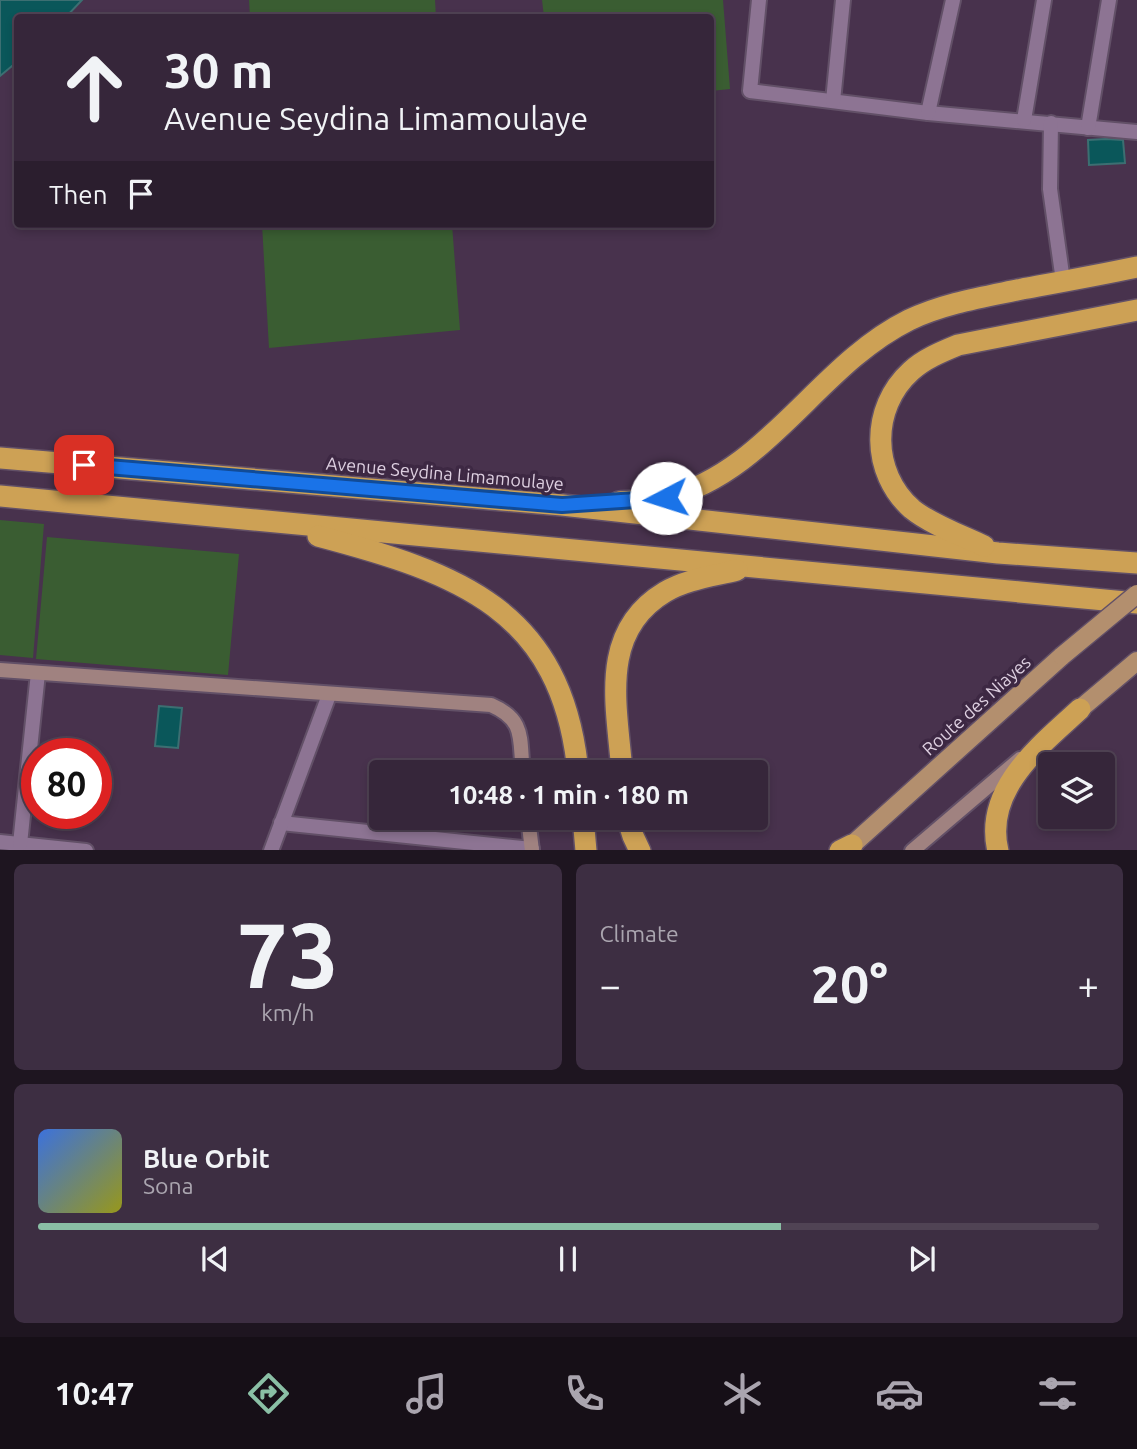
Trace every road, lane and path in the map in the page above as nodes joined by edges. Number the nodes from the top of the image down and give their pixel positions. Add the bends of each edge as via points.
1 (759, 0) edge
2 (843, 0) edge
3 (953, 0) edge
4 (1044, 0) edge
5 (1109, 0) edge
6 (833, 102) junction
7 (928, 113) junction
8 (1024, 120) junction
9 (1051, 123) junction
10 (1088, 128) junction
11 (1137, 132) edge
12 (1137, 267) edge
13 (1063, 281) junction
14 (1137, 310) edge
15 (0, 458) edge
16 (0, 496) edge
17 (562, 505) junction
18 (262, 521) junction
19 (999, 553) junction
20 (1137, 563) edge
21 (753, 566) junction
22 (1137, 594) edge
23 (1137, 603) edge
24 (1130, 667) edge
25 (0, 670) edge
26 (38, 673) junction
27 (329, 695) junction
28 (1080, 709) junction
29 (522, 760) edge
30 (576, 760) edge
31 (621, 760) edge
32 (281, 823) junction
33 (530, 830) edge
34 (584, 830) edge
35 (631, 830) edge
36 (0, 842) edge
37 (20, 844) junction
38 (58, 849) edge
39 (846, 849) edge
40 (86, 850) edge
41 (271, 850) edge
42 (532, 850) edge
43 (586, 850) edge
44 (640, 850) edge
45 (912, 850) edge
46 (998, 850) edge

1 - 6 street via 750,91
2 - 6 street
3 - 7 street
4 - 8 street
5 - 10 street
6 - 7 street
7 - 8 street
8 - 9 street
9 - 10 street
9 - 13 street via 1050,189
10 - 11 street
12 - 13 highway
13 - 17 highway via 942,307 908,321 841,367 749,455 694,488 666,498
14 - 19 highway via 958,345 911,371 894,391 883,413 880,440 883,466 892,485 913,510
15 - 17 highway, Avenue Seydina Limamoulaye
16 - 18 highway
17 - 19 highway, Avenue Seydina Limamoulaye
18 - 21 highway
18 - 30 highway via 420,567 462,585 499,609 531,639 550,668 567,710
19 - 20 highway, Avenue Seydina Limamoulaye
21 - 23 highway
21 - 31 highway via 666,591 633,619 619,652 615,678
22 - 39 main road, Route des Niayes, bridge
24 - 28 main road
25 - 26 street
26 - 27 street
26 - 37 street
27 - 29 street via 491,705 517,723
27 - 32 street
28 - 45 street
28 - 46 highway via 1027,758 1010,782 998,818
32 - 41 street
32 - 42 street
33 - 42 street
34 - 43 highway
35 - 44 highway
36 - 37 street
37 - 38 street
38 - 40 street

